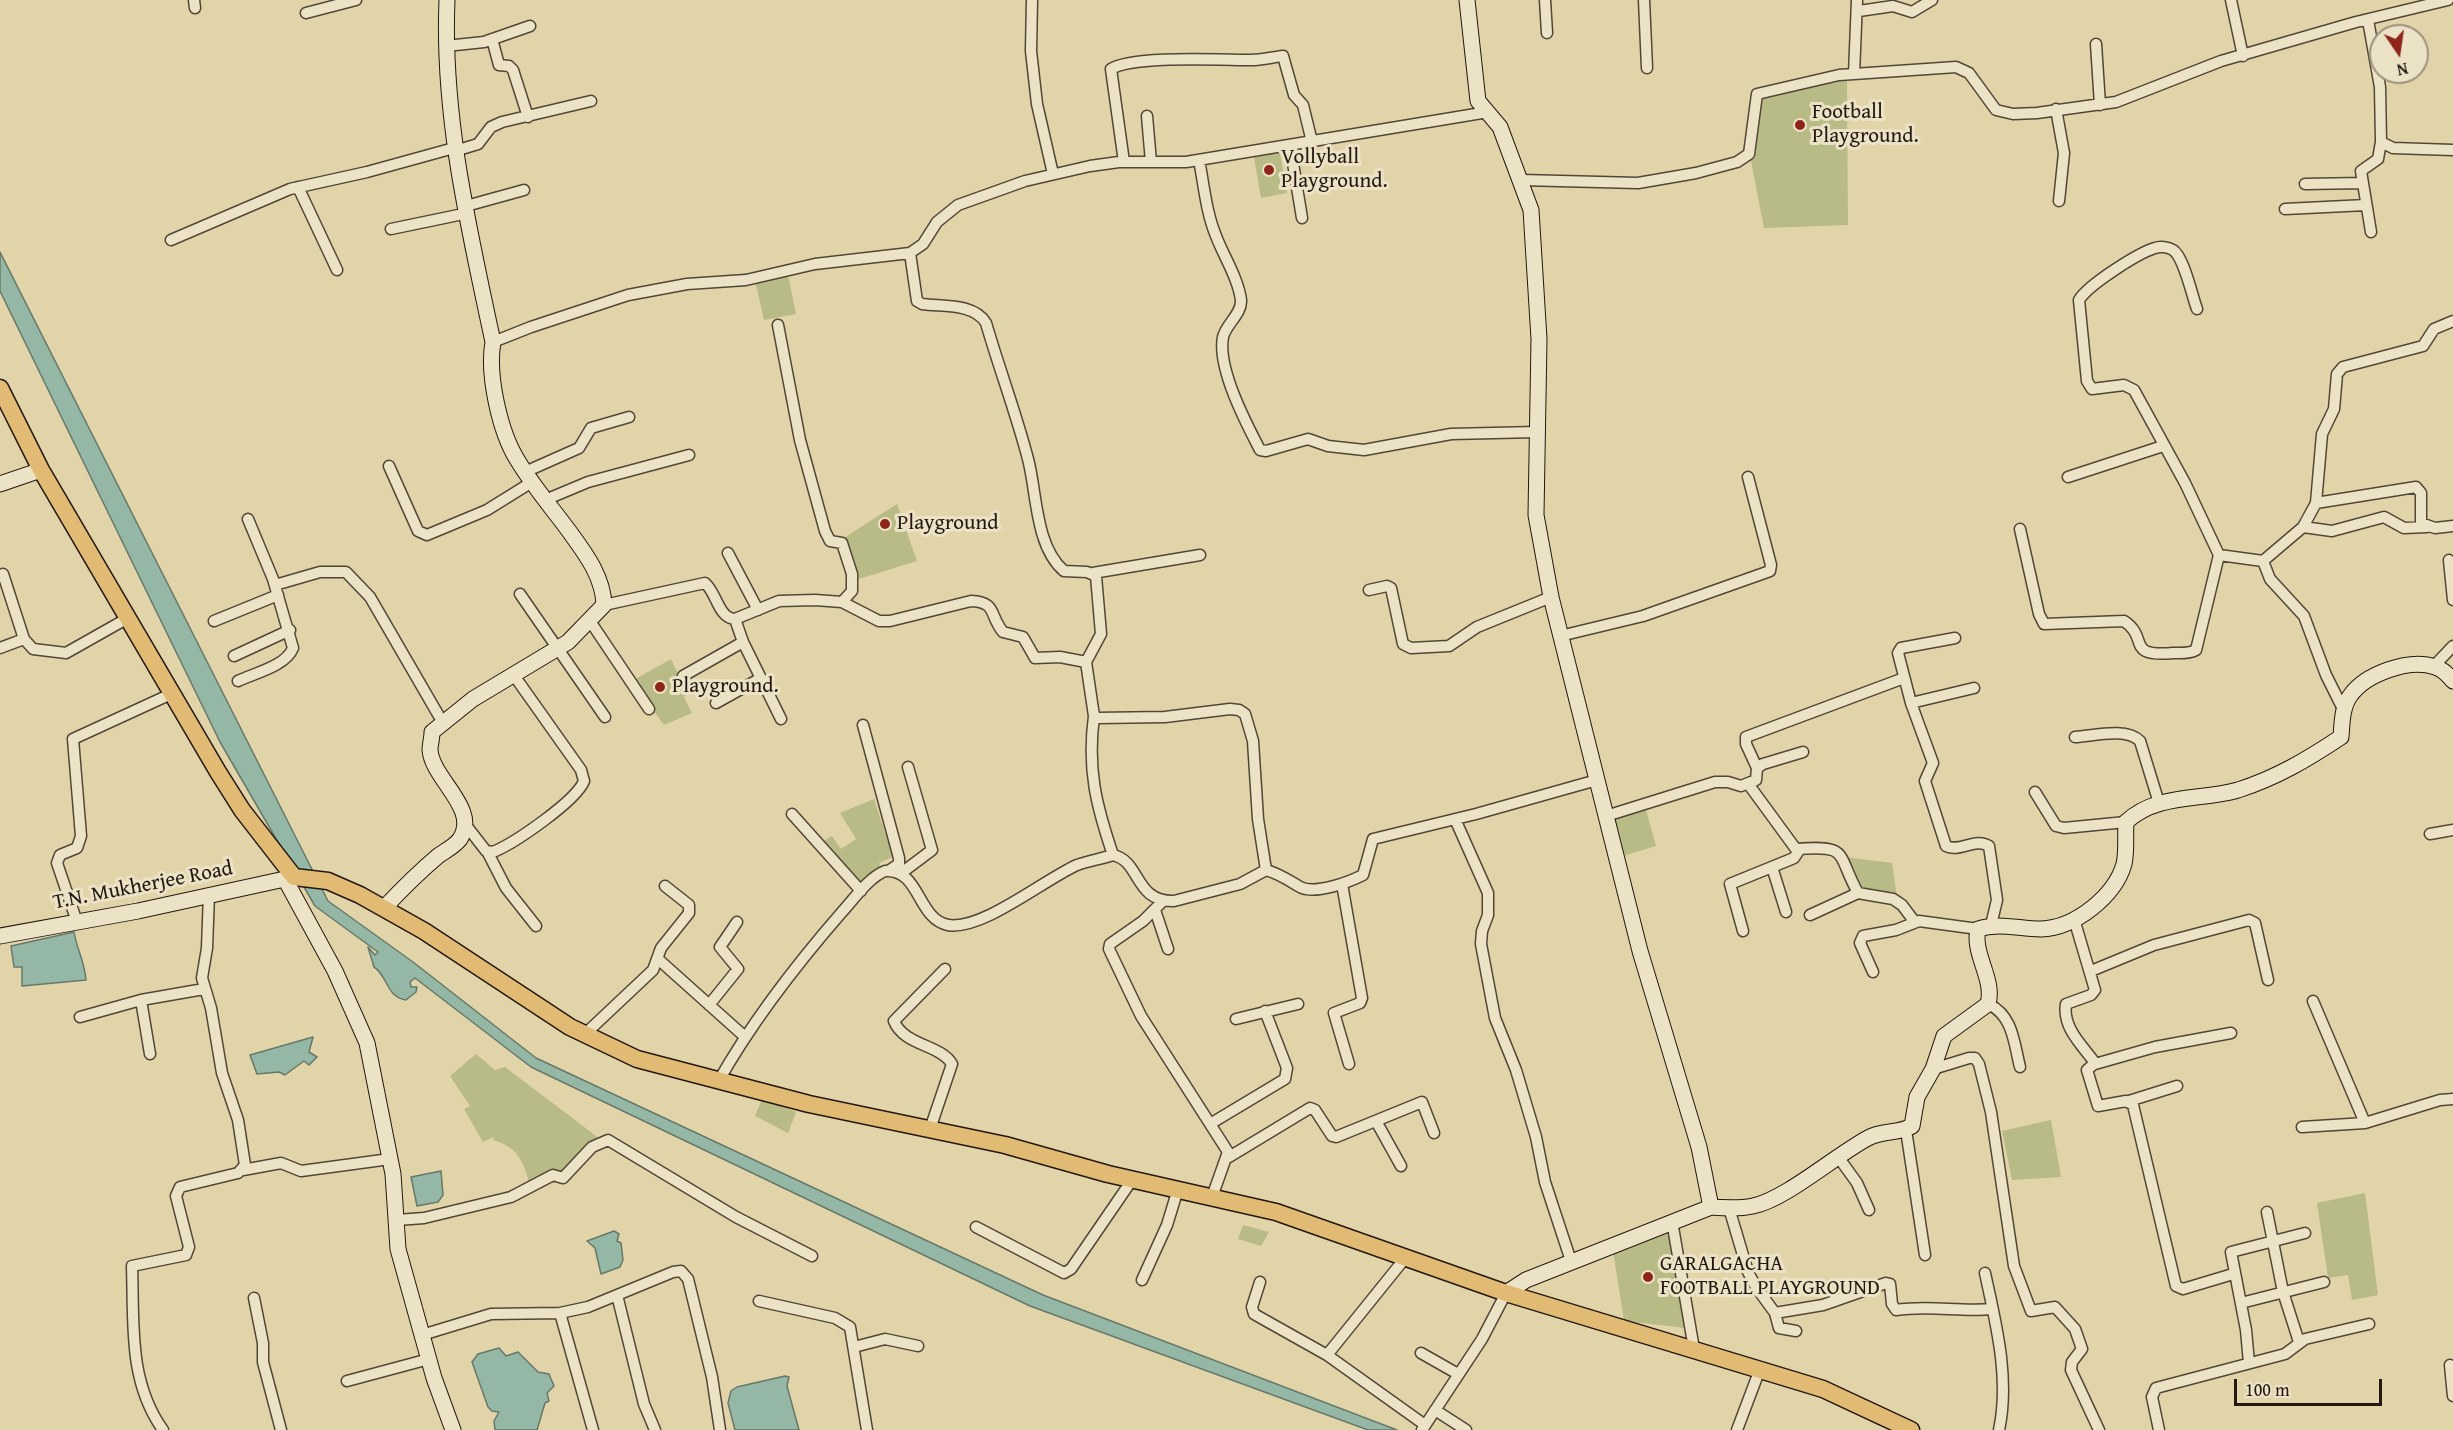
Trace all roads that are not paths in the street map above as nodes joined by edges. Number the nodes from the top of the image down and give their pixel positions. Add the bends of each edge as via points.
1 (356, 0) edge
2 (447, 0) edge
3 (1032, 0) edge
4 (1467, 0) edge
5 (1545, 0) edge
6 (1644, 0) edge
7 (1932, 0) edge
8 (2231, 0) edge
9 (2448, 0) edge
10 (1858, 5) edge
11 (306, 13) dead end
12 (2368, 20) junction
13 (530, 26) dead end
14 (1547, 33) dead end
15 (492, 39) junction
16 (2096, 44) dead end
17 (446, 46) junction
18 (2243, 56) junction
19 (1647, 68) dead end
20 (1854, 74) junction
21 (591, 101) dead end
22 (2100, 105) junction
23 (2056, 109) junction
24 (1488, 112) junction
25 (1147, 116) dead end
26 (528, 117) junction
27 (1312, 142) junction
28 (2381, 142) junction
29 (1290, 145) junction
30 (454, 150) junction
31 (2453, 150) edge
32 (1199, 160) junction
33 (1124, 162) junction
34 (1151, 162) junction
35 (1053, 174) junction
36 (1521, 180) junction
37 (2305, 183) dead end
38 (2363, 183) junction
39 (298, 187) junction
40 (524, 190) dead end
41 (2059, 201) dead end
42 (2366, 205) junction
43 (2285, 209) dead end
44 (467, 210) junction
45 (1302, 218) dead end
46 (391, 229) dead end
47 (2371, 232) dead end
48 (171, 240) dead end
49 (910, 253) junction
50 (337, 270) dead end
51 (2197, 309) dead end
52 (2453, 321) edge
53 (778, 325) dead end
54 (493, 342) junction
55 (0, 388) edge
56 (629, 417) dead end
57 (1536, 432) junction
58 (2163, 446) junction
59 (689, 455) dead end
60 (389, 466) dead end
61 (41, 470) junction
62 (529, 477) junction
63 (1748, 477) dead end
64 (2068, 477) dead end
65 (0, 484) edge
66 (545, 500) junction
67 (2316, 503) junction
68 (248, 519) dead end
69 (2453, 526) edge
70 (2303, 527) junction
71 (2427, 527) junction
72 (2020, 529) dead end
73 (728, 553) dead end
74 (1200, 555) dead end
75 (2219, 555) junction
76 (2449, 560) dead end
77 (2263, 561) junction
78 (1094, 573) junction
79 (3, 574) dead end
80 (277, 590) junction
81 (1369, 590) dead end
82 (520, 594) dead end
83 (1551, 597) junction
84 (2453, 600) edge
85 (842, 602) junction
86 (604, 604) junction
87 (758, 610) junction
88 (128, 618) junction
89 (735, 619) junction
90 (214, 621) dead end
91 (590, 621) junction
92 (290, 630) junction
93 (1560, 636) junction
94 (1955, 638) dead end
95 (24, 639) junction
96 (742, 642) junction
97 (2453, 646) edge
98 (0, 648) edge
99 (556, 650) junction
100 (234, 656) dead end
101 (1086, 662) junction
102 (2434, 666) junction
103 (513, 674) junction
104 (683, 676) dead end
105 (761, 678) junction
106 (1904, 678) junction
107 (238, 681) dead end
108 (2453, 681) edge
109 (1974, 688) dead end
110 (171, 694) junction
111 (716, 703) dead end
112 (1911, 703) junction
113 (649, 709) dead end
114 (2344, 711) junction
115 (1094, 716) junction
116 (605, 717) dead end
117 (781, 719) dead end
118 (442, 723) junction
119 (863, 724) dead end
120 (2075, 737) dead end
121 (1803, 752) dead end
122 (908, 767) dead end
123 (1757, 768) junction
124 (1597, 780) junction
125 (1749, 784) junction
126 (2035, 792) dead end
127 (2159, 803) junction
128 (792, 814) dead end
129 (1606, 816) junction
130 (1455, 819) junction
131 (2126, 822) junction
132 (465, 824) junction
133 (2453, 830) edge
134 (2430, 834) dead end
135 (1797, 849) junction
136 (488, 853) junction
137 (1113, 855) junction
138 (1772, 867) junction
139 (1266, 870) junction
140 (895, 872) junction
141 (290, 878) junction
142 (1342, 884) junction
143 (665, 886) dead end
144 (861, 891) junction
145 (1858, 893) junction
146 (209, 894) junction
147 (1163, 902) junction
148 (384, 908) junction
149 (1155, 910) junction
150 (1786, 912) dead end
151 (1810, 915) dead end
152 (2074, 919) junction
153 (1914, 921) junction
154 (77, 922) junction
155 (737, 922) dead end
156 (536, 926) dead end
157 (1984, 927) junction
158 (1743, 931) dead end
159 (0, 936) edge
160 (1168, 949) dead end
161 (658, 959) junction
162 (945, 969) dead end
163 (2091, 971) junction
164 (1873, 972) dead end
165 (2268, 980) dead end
166 (204, 988) junction
167 (141, 1000) junction
168 (2313, 1000) dead end
169 (1298, 1004) dead end
170 (1988, 1004) junction
171 (709, 1005) junction
172 (1265, 1011) junction
173 (80, 1017) dead end
174 (1236, 1019) dead end
175 (2231, 1033) dead end
176 (584, 1035) junction
177 (744, 1036) junction
178 (150, 1054) dead end
179 (1348, 1064) dead end
180 (2095, 1064) junction
181 (2020, 1067) dead end
182 (1933, 1069) junction
183 (718, 1082) junction
184 (2177, 1086) dead end
185 (2453, 1099) edge
186 (2129, 1101) junction
187 (1376, 1121) junction
188 (2365, 1123) junction
189 (1210, 1124) junction
190 (2302, 1127) dead end
191 (930, 1129) junction
192 (1906, 1130) junction
193 (1434, 1133) dead end
194 (1229, 1156) junction
195 (1839, 1158) junction
196 (390, 1159) junction
197 (1401, 1166) dead end
198 (243, 1170) junction
199 (1132, 1180) junction
200 (1178, 1189) junction
201 (1212, 1197) junction
202 (1711, 1207) junction
203 (1729, 1208) junction
204 (1869, 1210) dead end
205 (2267, 1212) dead end
206 (397, 1220) junction
207 (1672, 1221) junction
208 (976, 1227) dead end
209 (2306, 1233) dead end
210 (2274, 1240) junction
211 (1925, 1255) dead end
212 (812, 1256) dead end
213 (1406, 1257) junction
214 (1571, 1261) junction
215 (1985, 1273) dead end
216 (2233, 1274) junction
217 (1142, 1280) dead end
218 (1260, 1282) dead end
219 (2325, 1282) dead end
220 (2283, 1292) junction
221 (1506, 1293) junction
222 (617, 1295) junction
223 (254, 1298) dead end
224 (759, 1301) dead end
225 (2241, 1303) junction
226 (1992, 1309) junction
227 (1775, 1312) junction
228 (560, 1313) junction
229 (2369, 1324) dead end
230 (1796, 1331) dead end
231 (422, 1335) junction
232 (2299, 1342) junction
233 (918, 1346) dead end
234 (854, 1347) junction
235 (1694, 1349) junction
236 (1421, 1353) dead end
237 (1327, 1355) junction
238 (429, 1359) junction
239 (2249, 1363) junction
240 (2450, 1365) dead end
241 (1760, 1369) junction
242 (1458, 1374) junction
243 (347, 1381) dead end
244 (2453, 1396) edge
245 (1435, 1410) junction
246 (1423, 1427) edge
247 (163, 1430) edge
248 (281, 1430) edge
249 (453, 1430) edge
250 (593, 1430) edge
251 (655, 1430) edge
252 (720, 1430) edge
253 (867, 1430) edge
254 (1466, 1430) edge
255 (1737, 1430) edge
256 (1911, 1430) edge
257 (1999, 1430) edge
258 (2098, 1430) edge
259 (2159, 1430) edge

1 - 11 street
2 - 17 street
3 - 35 street via 1031,51 1037,104
4 - 24 street via 1474,80 1478,101
5 - 14 street
6 - 19 street
7 - 10 street via 1912,12 1893,6
8 - 18 street
9 - 12 street
10 - 20 street
12 - 18 street
12 - 28 street via 2380,87
13 - 15 street
15 - 17 street
15 - 26 street via 499,65 513,70
16 - 22 street
17 - 30 street
18 - 22 street
20 - 23 street via 1956,67 1969,73 1996,110 2013,114
20 - 36 street via 1757,94 1749,154 1737,162 1638,183
21 - 26 street
22 - 23 street
23 - 41 street via 2064,153
24 - 27 street
24 - 36 street via 1500,127
25 - 34 street
26 - 30 street via 491,127 483,141
27 - 29 street
27 - 33 street via 1304,105 1294,95 1283,56 1253,60 1176,59 1111,69
28 - 31 street via 2393,148
28 - 38 street via 2378,159 2361,171
29 - 32 street
29 - 45 street
30 - 39 street
30 - 44 street
32 - 34 street
32 - 57 street via 1215,235 1241,300 1223,338 1224,356 1238,406 1260,450 1308,439 1328,446 1364,450 1450,434
33 - 34 street
33 - 35 street
35 - 49 street via 958,205 936,222 923,244
36 - 57 street via 1531,210 1536,253
37 - 38 street
38 - 42 street
39 - 48 street
39 - 50 street
40 - 44 street
42 - 43 street
42 - 47 street
44 - 46 street
44 - 54 street
49 - 54 street via 815,264 746,280 687,284 628,295
49 - 78 street via 917,301 973,310 981,315 1028,462 1041,530 1064,571
51 - 58 street via 2180,258 2165,247 2156,247 2136,258 2079,300 2090,387 2134,390
52 - 67 street via 2434,329 2423,346 2343,367 2337,374 2334,409 2318,451
53 - 85 street via 800,440 825,531 831,541 842,543 852,574 852,591
54 - 62 street via 490,363 495,399 516,459
55 - 61 main road
56 - 62 street via 591,428 579,447
57 - 83 street via 1536,514
58 - 64 street
58 - 75 street
59 - 66 street via 588,482
60 - 62 street via 418,531 427,535 487,510
61 - 65 street
61 - 88 main road
62 - 66 street
63 - 93 street via 1770,571 1643,616
66 - 86 street via 597,574
67 - 70 street
67 - 71 street via 2416,487 2421,494 2419,517
68 - 80 street
69 - 71 street
70 - 71 street via 2332,531 2384,517 2404,528
70 - 77 street
72 - 75 street via 2044,624 2124,621 2130,625 2140,647 2153,655 2196,650
73 - 87 street
74 - 78 street
75 - 77 street
76 - 84 street
77 - 114 street via 2270,579 2304,616
78 - 101 street via 1098,581 1101,634
79 - 95 street
80 - 90 street
80 - 92 street
80 - 118 street via 320,572 346,572 374,604
81 - 83 street via 1391,588 1403,644 1411,648 1449,646 1477,627
82 - 99 street
83 - 93 street
85 - 87 street via 789,600
85 - 101 street via 879,621 890,621 970,601 983,602 990,606 1003,632 1023,637 1035,658
86 - 89 street via 705,583 724,615
86 - 91 street
87 - 89 street
88 - 95 street via 66,653 33,649
88 - 110 main road
89 - 96 street
91 - 99 street
91 - 113 street
92 - 100 street
92 - 107 street via 290,656
93 - 124 street
94 - 106 street via 1901,648 1898,653
95 - 98 street
96 - 104 street
96 - 105 street
97 - 102 street
99 - 103 street
99 - 116 street
101 - 115 street
102 - 108 street
102 - 114 street via 2413,665 2380,673 2363,682 2349,697
103 - 118 street
103 - 136 street via 581,770 584,780 575,796 553,813
105 - 111 street
105 - 117 street
106 - 112 street
106 - 123 street via 1746,737
109 - 112 street
110 - 141 main road via 242,810
110 - 154 street via 73,739 81,837 77,848 60,855 57,863
112 - 157 street via 1933,763 1924,781 1946,846 1980,842 1989,846 1997,900
114 - 127 street via 2341,737 2272,778 2237,790
115 - 137 street via 1092,777
115 - 139 street via 1165,717 1230,709 1245,714 1253,741
118 - 132 street via 432,732 430,751 436,769 460,806
119 - 140 street via 899,858
120 - 127 street via 2135,736 2140,741
121 - 123 street
122 - 140 street via 932,850
123 - 125 street via 1756,780
124 - 129 street
124 - 130 street
125 - 129 street via 1714,782
125 - 135 street
126 - 131 street via 2056,826
127 - 131 street via 2137,812
128 - 144 street
129 - 202 street via 1643,961 1699,1147
130 - 142 street via 1373,839 1363,875
130 - 214 street via 1488,893 1481,944 1490,995 1534,1127 1545,1182
131 - 152 street via 2124,863 2116,881 2089,910
132 - 136 street
132 - 148 street via 459,842 437,857
133 - 134 street
135 - 138 street via 1794,858
135 - 145 street via 1826,847 1841,854
136 - 156 street via 506,888
137 - 140 street via 1077,865 993,914 959,925 939,922 927,912 915,888
137 - 147 street via 1125,861 1145,891
138 - 150 street
138 - 158 street via 1730,884
139 - 142 street via 1300,887
139 - 147 street via 1240,884
140 - 144 street via 879,873
141 - 146 street, T.N. Mukherjee Road
141 - 148 main road via 328,881
141 - 196 street via 367,1043
142 - 179 street via 1362,992 1360,1003 1334,1013
143 - 161 street via 691,909
144 - 177 street via 800,960
145 - 151 street
145 - 153 street via 1893,899
146 - 154 street, T.N. Mukherjee Road
146 - 166 street via 207,948 202,969
147 - 149 street
148 - 176 main road
149 - 160 street
149 - 189 street via 1110,944 1109,949 1141,1016
152 - 157 street via 2044,929
152 - 163 street
153 - 157 street
153 - 164 street via 1860,939
154 - 159 street, T.N. Mukherjee Road
155 - 171 street via 720,947 738,969
157 - 170 street via 1976,943 1989,990
161 - 171 street
161 - 176 street via 652,970
162 - 191 street via 894,1022 912,1041 952,1064
163 - 165 street via 2154,945 2249,920 2255,923
163 - 180 street via 2094,992 2070,1001 2065,1009 2071,1031
166 - 167 street
166 - 198 street via 225,1087 238,1120
167 - 173 street
167 - 178 street
168 - 188 street
169 - 172 street
170 - 181 street via 2000,1010 2007,1020
170 - 182 street via 1944,1036
171 - 177 street
172 - 174 street
172 - 189 street via 1287,1068 1285,1078
175 - 180 street via 2155,1047
176 - 183 main road via 638,1059
177 - 183 street
180 - 186 street via 2087,1073 2098,1106
182 - 192 street via 1921,1087 1912,1126
182 - 258 street via 1969,1058 1977,1060 1991,1112 2016,1274 2031,1311 2055,1307 2077,1333 2082,1350 2071,1370
183 - 191 main road
184 - 186 street
185 - 188 street
186 - 216 street via 2135,1110 2176,1286 2183,1288
187 - 193 street via 1422,1102
187 - 194 street via 1334,1137 1310,1108
187 - 197 street
188 - 190 street
189 - 194 street
191 - 199 main road
192 - 195 street via 1874,1135
192 - 211 street
194 - 201 street
195 - 203 street via 1764,1202
195 - 204 street via 1857,1183
196 - 198 street via 302,1171 281,1163
196 - 206 street
198 - 247 street via 180,1187 176,1196 188,1253 132,1266 133,1346 146,1397
199 - 200 main road
199 - 208 street via 1071,1269 1064,1273
200 - 201 main road
200 - 217 street via 1167,1225
201 - 213 main road via 1276,1212
202 - 203 street
202 - 207 street
203 - 227 street via 1748,1272
205 - 210 street
206 - 212 street via 424,1218 511,1197 553,1175 563,1178 592,1147 608,1140 726,1212
206 - 231 street via 398,1249
207 - 214 street
207 - 235 street
209 - 210 street
210 - 216 street via 2232,1250
210 - 220 street
213 - 221 main road
213 - 237 street
214 - 221 street
215 - 226 street
216 - 225 street
218 - 237 street via 1252,1307 1254,1314
219 - 220 street
220 - 225 street
220 - 232 street
221 - 235 main road
221 - 242 street
222 - 228 street
222 - 251 street via 644,1404
222 - 252 street via 673,1272 686,1275 712,1377
223 - 248 street via 263,1362
224 - 234 street via 842,1321 850,1327
225 - 239 street
226 - 227 street via 1929,1306 1896,1310 1890,1284 1886,1283 1822,1305
226 - 257 street via 2002,1373
227 - 230 street via 1779,1328
228 - 231 street via 491,1314
228 - 250 street
229 - 232 street
231 - 238 street
232 - 239 street via 2285,1354
233 - 234 street via 885,1339
234 - 253 street
235 - 241 main road
236 - 242 street
237 - 246 street
238 - 243 street
238 - 249 street
239 - 259 street via 2156,1388 2152,1397
240 - 244 street
241 - 255 street
241 - 256 main road via 1845,1397
242 - 245 street
245 - 246 street
245 - 254 street

